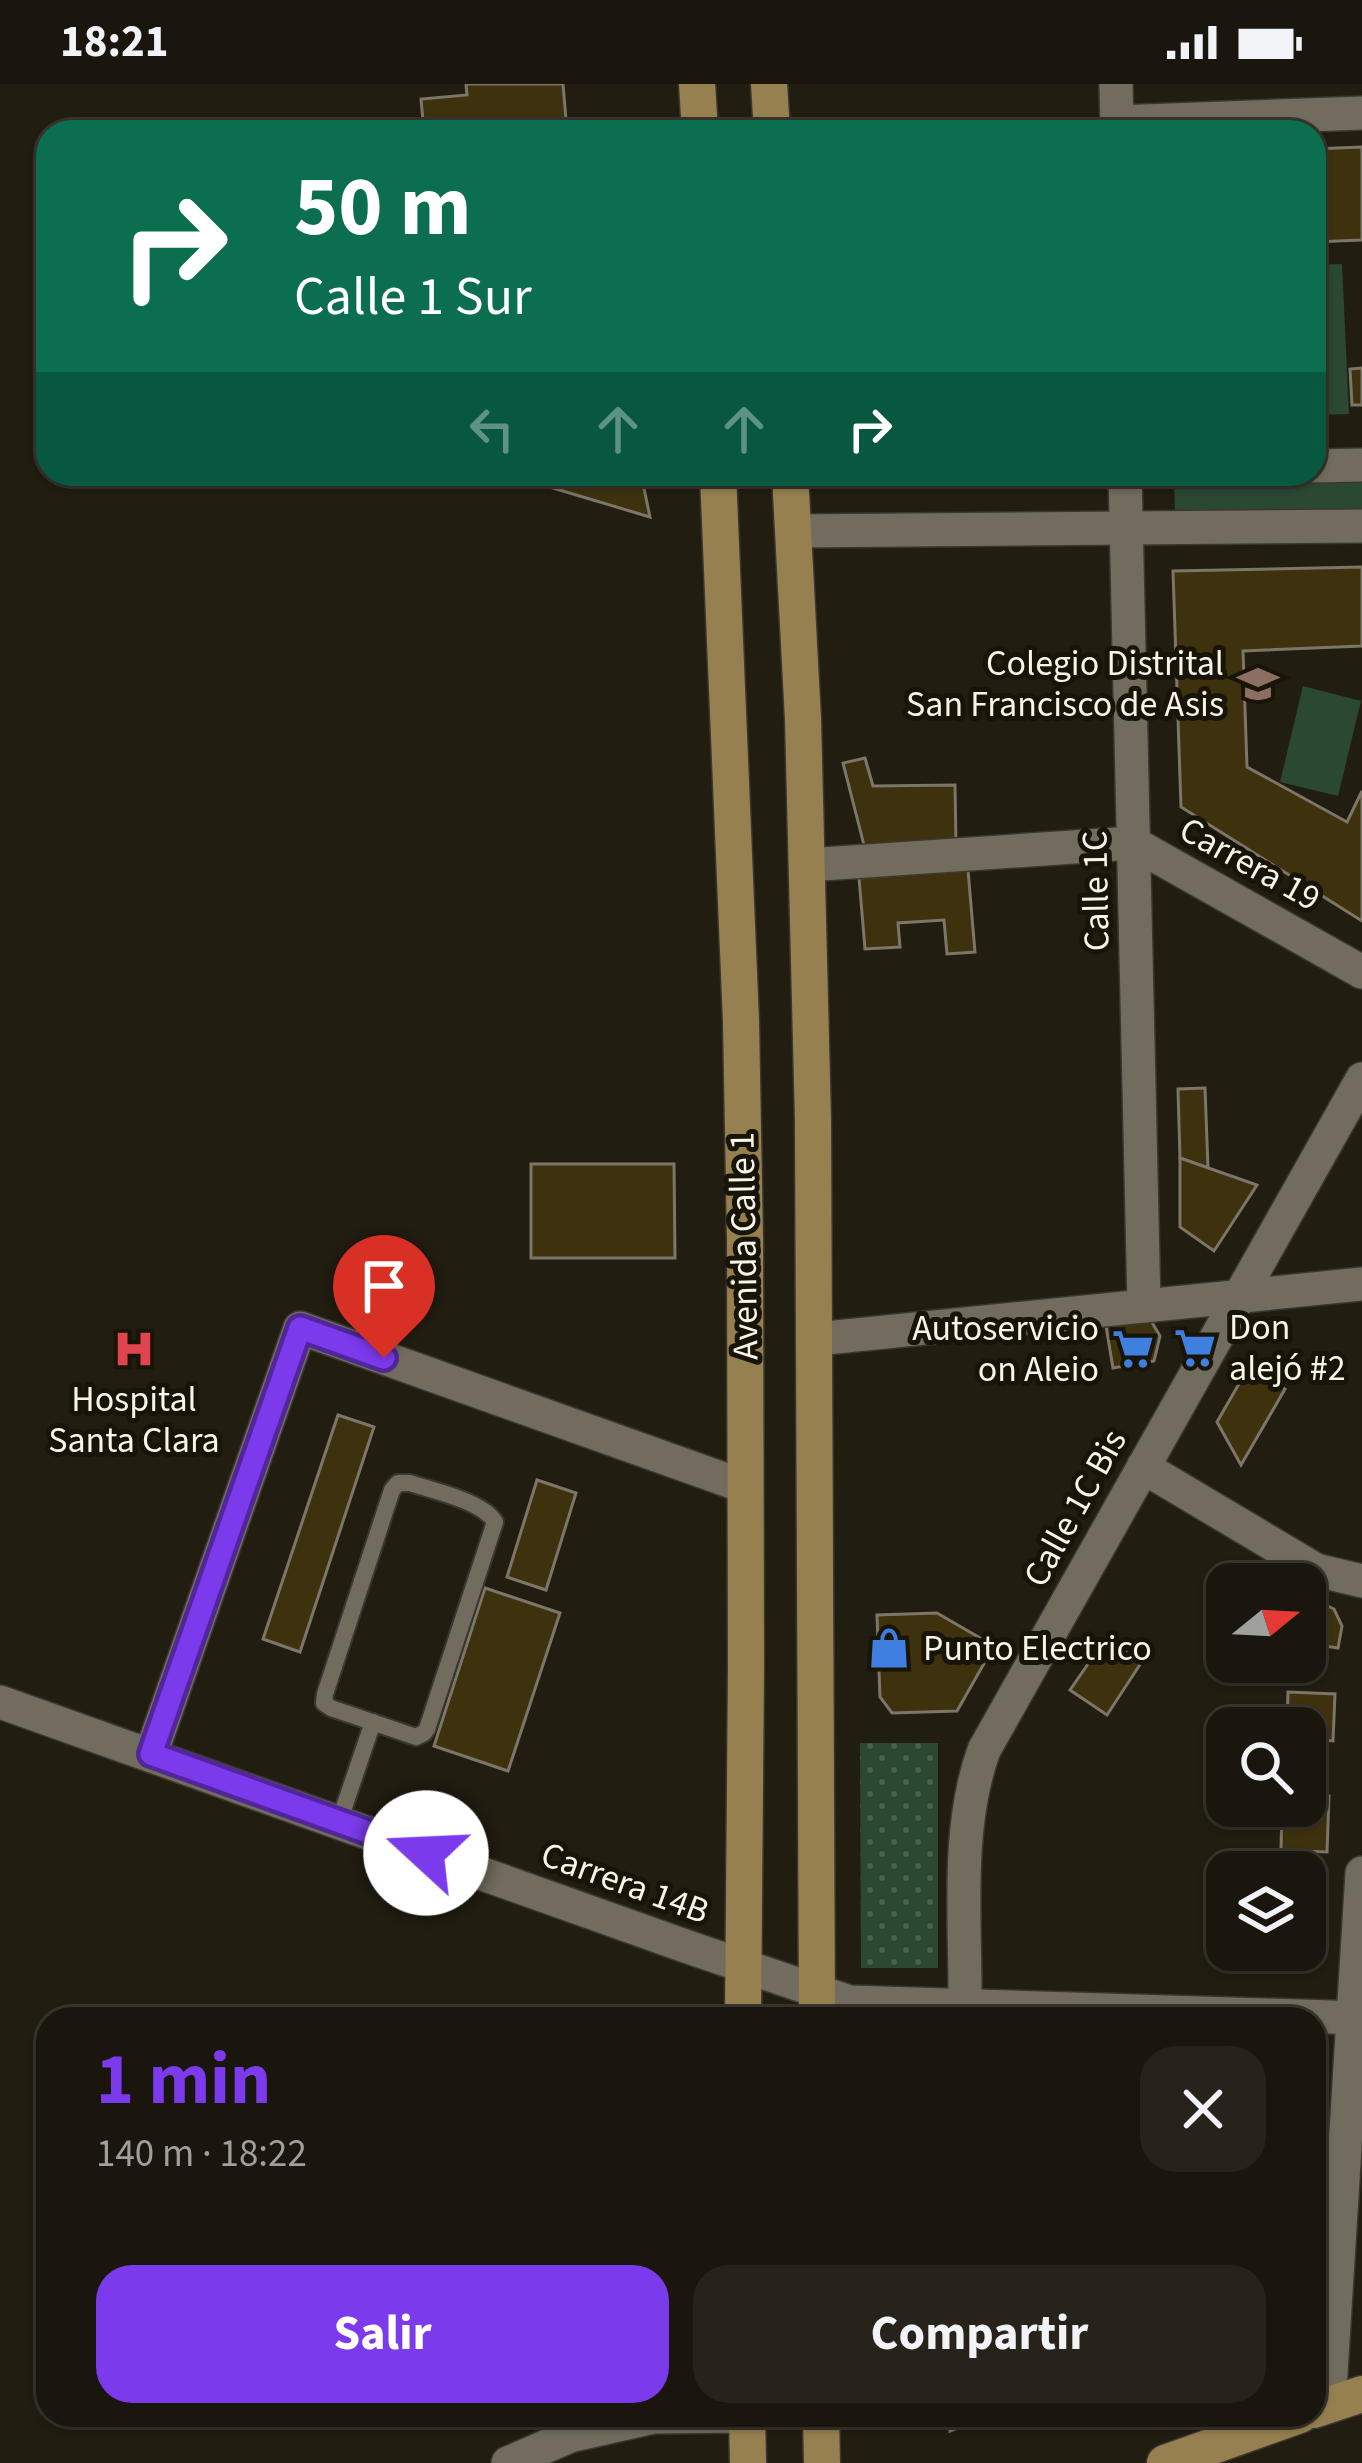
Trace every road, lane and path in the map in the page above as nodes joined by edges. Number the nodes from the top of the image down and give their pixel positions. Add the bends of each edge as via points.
1 (697, 84) edge
2 (769, 84) edge
3 (1117, 84) edge
4 (1362, 113) edge
5 (699, 120) edge
6 (771, 120) edge
7 (1117, 120) edge
8 (1240, 120) edge
9 (1362, 465) edge
10 (1326, 466) edge
11 (719, 486) edge
12 (791, 486) edge
13 (1125, 486) edge
14 (1362, 526) edge
15 (1126, 528) junction
16 (793, 531) junction
17 (1133, 843) junction
18 (807, 865) junction
19 (1362, 972) edge
20 (1362, 1079) edge
21 (1362, 1284) edge
22 (1239, 1297) junction
23 (1144, 1306) junction
24 (816, 1340) junction
25 (1143, 1467) junction
26 (746, 1487) junction
27 (1362, 1581) edge
28 (0, 1702) edge
29 (373, 1722) junction
30 (151, 1754) junction
31 (339, 1822) junction
32 (1362, 1873) edge
33 (742, 1965) junction
34 (817, 2006) edge
35 (742, 2007) edge
36 (947, 2007) edge
37 (965, 2007) edge
38 (1326, 2017) edge
39 (1358, 2018) edge
40 (1326, 2406) edge
41 (610, 2427) edge
42 (747, 2427) edge
43 (821, 2427) edge
44 (1267, 2427) edge
45 (508, 2463) edge
46 (748, 2463) edge
47 (822, 2463) edge
48 (1165, 2463) edge

1 - 5 main road
2 - 6 main road
3 - 7 street
4 - 8 street
9 - 10 street
11 - 26 main road, Avenida Calle 1 via 741,1021
12 - 16 main road, Avenida Calle 1
13 - 15 street, Calle 1C
14 - 15 street
15 - 16 street
15 - 17 street, Calle 1C
16 - 18 main road, Avenida Calle 1
17 - 18 street, Carrera 19
17 - 19 street, Carrera 19
17 - 23 street, Calle 1C
18 - 24 main road, Avenida Calle 1
20 - 22 street, Calle 1C Bis
21 - 22 street
22 - 23 street
22 - 25 street, Calle 1C Bis
23 - 24 street
24 - 34 main road, Avenida Calle 1
25 - 27 street via 1316,1570
25 - 37 street, Calle 1C Bis via 978,1767 967,1839
26 - 30 street via 300,1328
26 - 33 main road, Avenida Calle 1
28 - 30 street, Carrera 14B
29 - 29 lane via 324,1698 392,1490 404,1482 482,1508 494,1522 424,1733
29 - 31 lane
30 - 31 street, Carrera 14B
31 - 33 street, Carrera 14B
32 - 39 street
33 - 34 street, Carrera 14B
33 - 35 main road, Avenida Calle 1
34 - 36 street, Carrera 14B
38 - 39 street, Carrera 14B
39 - 40 street
41 - 45 street
42 - 46 main road
43 - 47 main road
44 - 48 main road

